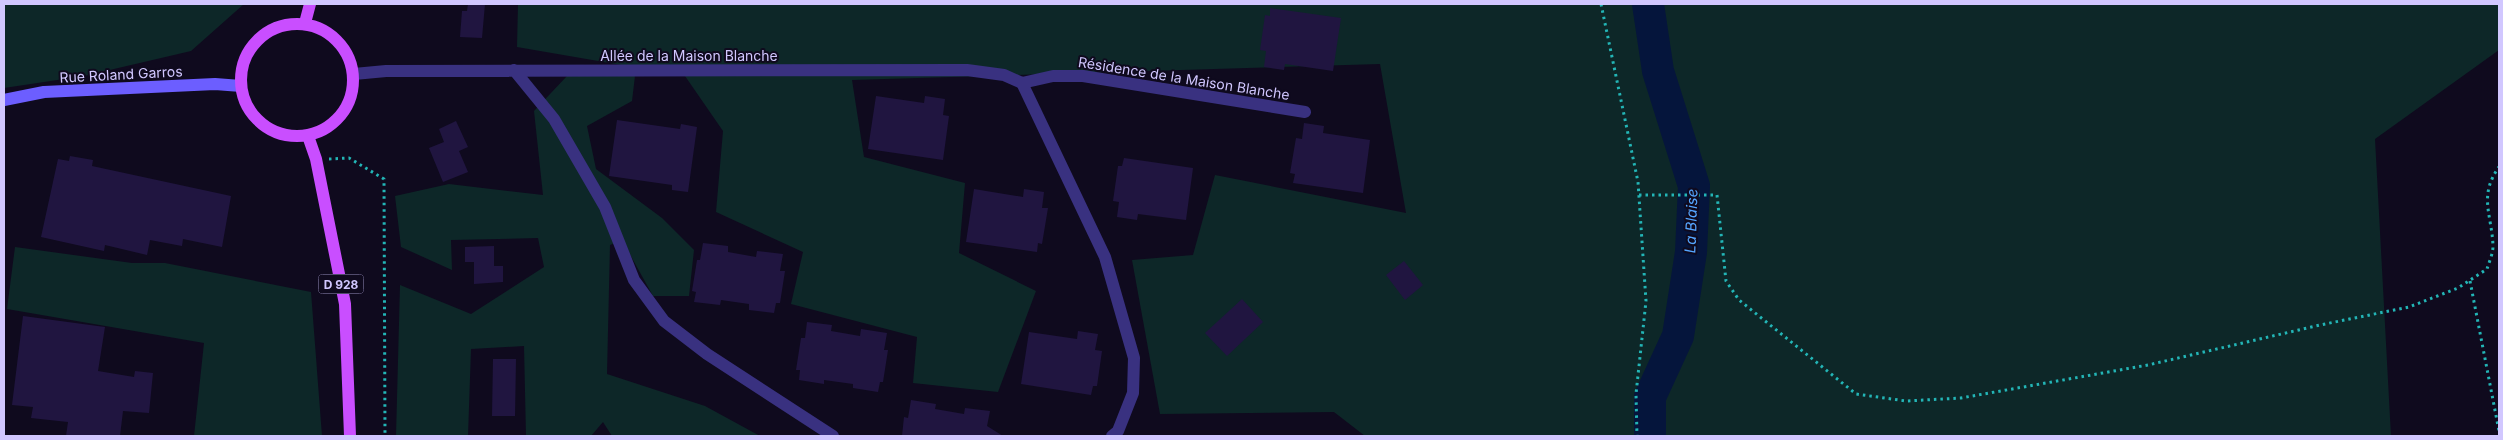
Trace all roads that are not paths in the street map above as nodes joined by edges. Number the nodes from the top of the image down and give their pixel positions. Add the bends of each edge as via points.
1 (310, 4) edge
2 (305, 23) junction
3 (514, 70) junction
4 (354, 74) junction
5 (1022, 83) junction
6 (241, 86) junction
7 (4, 100) edge
8 (1305, 112) dead end
9 (308, 136) junction
10 (350, 436) edge
11 (832, 436) edge
12 (1112, 436) edge

1 - 2 main road
2 - 4 main road via 323,29 338,40 349,56
2 - 6 main road via 272,29 258,39 244,61
3 - 4 street, Allée de la Maison Blanche
3 - 5 street, Allée de la Maison Blanche via 967,70 1004,74
3 - 11 street via 554,119 605,207 634,280 664,321 706,354
4 - 9 main road via 353,91 343,114 324,130
5 - 8 street, Résidence de la Maison Blanche via 1053,76 1084,76
5 - 12 street via 1105,257 1134,358 1133,393 1118,431
6 - 7 street, Rue Roland Garros via 215,84 44,92
6 - 9 main road via 246,104 256,119 271,130 289,136
9 - 10 main road, D 928 via 316,159 345,304

